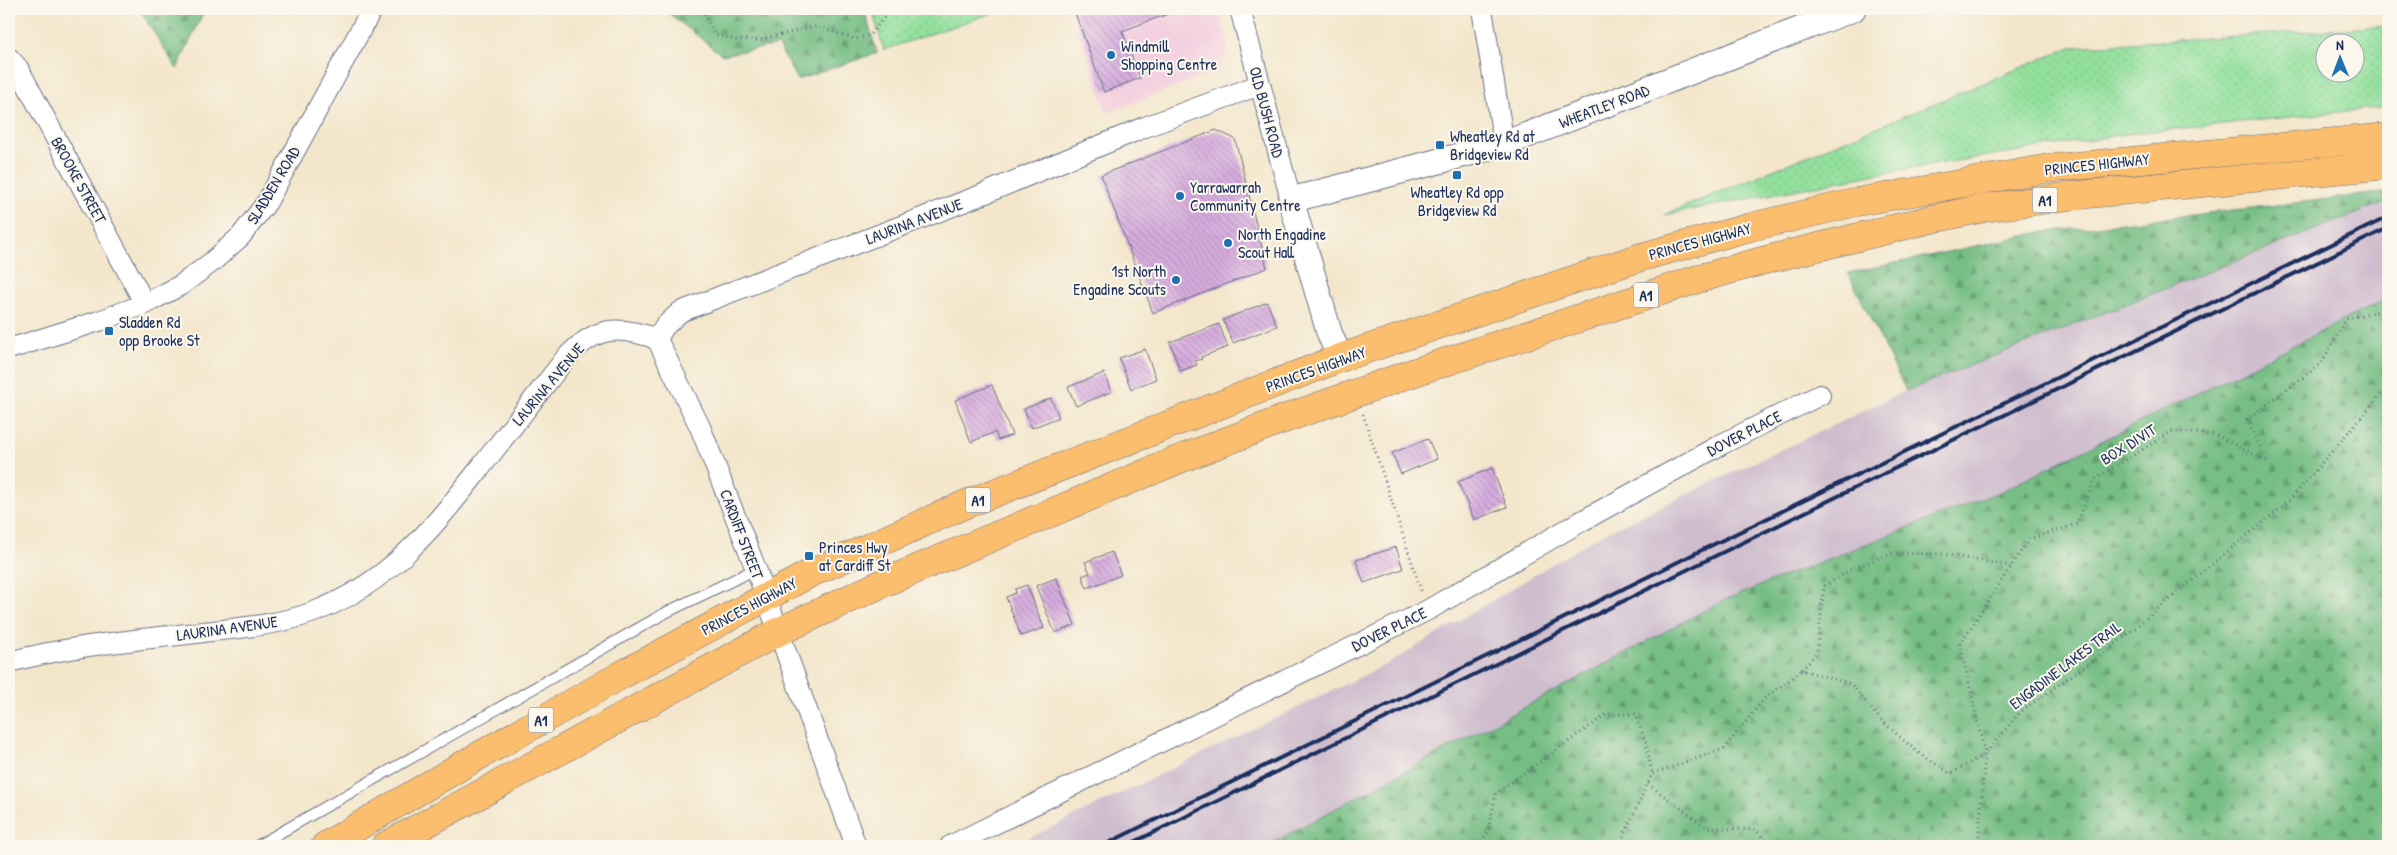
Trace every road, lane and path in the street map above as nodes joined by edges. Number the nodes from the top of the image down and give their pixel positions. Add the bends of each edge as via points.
1 (372, 9) edge
2 (705, 9) edge
3 (891, 9) edge
4 (1240, 9) edge
5 (1482, 9) edge
6 (1853, 9) edge
7 (9, 58) edge
8 (1259, 85) junction
9 (2388, 137) edge
10 (1504, 144) junction
11 (2388, 165) edge
12 (1291, 200) junction
13 (1629, 301) junction
14 (145, 304) junction
15 (2388, 309) edge
16 (657, 339) junction
17 (9, 349) edge
18 (1340, 358) junction
19 (2388, 386) edge
20 (1820, 395) dead end
21 (1360, 406) dead end
22 (1281, 420) junction
23 (2011, 566) junction
24 (756, 569) junction
25 (766, 596) junction
26 (1428, 610) junction
27 (778, 632) junction
28 (9, 662) edge
29 (1802, 670) junction
30 (1985, 754) junction
31 (1652, 774) junction
32 (1648, 784) junction
33 (257, 846) edge
34 (325, 846) edge
35 (385, 846) edge
36 (856, 846) edge
37 (950, 846) edge
38 (1479, 846) edge
39 (1619, 846) edge
40 (1771, 846) edge
41 (1978, 846) edge

1 - 14 street, SLADDEN ROAD via 255,219 212,262 181,285
2 - 3 path via 714,34 736,40 759,40 816,26 855,40 870,35
4 - 8 street, OLD BUSH ROAD
5 - 10 street
6 - 10 street, WHEATLEY ROAD
7 - 14 street, BROOKE STREET via 18,68
8 - 12 street, OLD BUSH ROAD
8 - 16 street, LAURINA AVENUE via 1145,127 981,195 680,312 664,326
9 - 18 highway, PRINCES HIGHWAY / A1 via 2044,169 1857,202 1642,257
10 - 12 street, WHEATLEY ROAD
11 - 13 highway, PRINCES HIGHWAY / A1 via 1984,208 1773,258
12 - 18 street, OLD BUSH ROAD via 1329,332
13 - 18 highway via 1590,295 1573,298 1376,366 1362,366
13 - 22 highway, PRINCES HIGHWAY / A1 via 1424,368
14 - 17 street, SLADDEN ROAD
15 - 23 path, BOX DIVIT via 2346,319 2321,364 2247,419 2268,462 2216,435 2172,430 2095,480 2077,524 2029,540
16 - 24 street, CARDIFF STREET via 700,428
16 - 28 street, LAURINA AVENUE via 613,330 583,341 565,359 418,543 373,582 351,594 311,613 284,620 85,645
18 - 22 highway via 1322,383
18 - 25 highway, PRINCES HIGHWAY / A1 via 966,504
19 - 30 path, ENGADINE LAKES TRAIL via 2290,500 2113,646 2020,712
20 - 26 street, DOVER PLACE via 1722,444
21 - 26 path
22 - 27 highway, PRINCES HIGHWAY / A1 via 994,536
23 - 29 path via 1943,554 1893,553 1856,567 1824,586 1817,652
23 - 30 path, BOX DIVIT via 1960,644
24 - 25 street, CARDIFF STREET
24 - 33 lane via 667,612
25 - 27 street, CARDIFF STREET
25 - 34 highway, PRINCES HIGHWAY / A1 via 468,762
26 - 37 street, DOVER PLACE
27 - 35 highway, PRINCES HIGHWAY / A1
27 - 36 street, CARDIFF STREET
29 - 30 path, ENGADINE LAKES TRAIL via 1851,684 1879,718 1916,752 1952,774
29 - 31 path via 1764,699 1724,749
30 - 41 path, BOX DIVIT
31 - 32 path
31 - 38 path via 1646,743 1635,714 1606,714 1496,793 1488,832
32 - 39 path
32 - 40 path via 1706,827 1756,830

